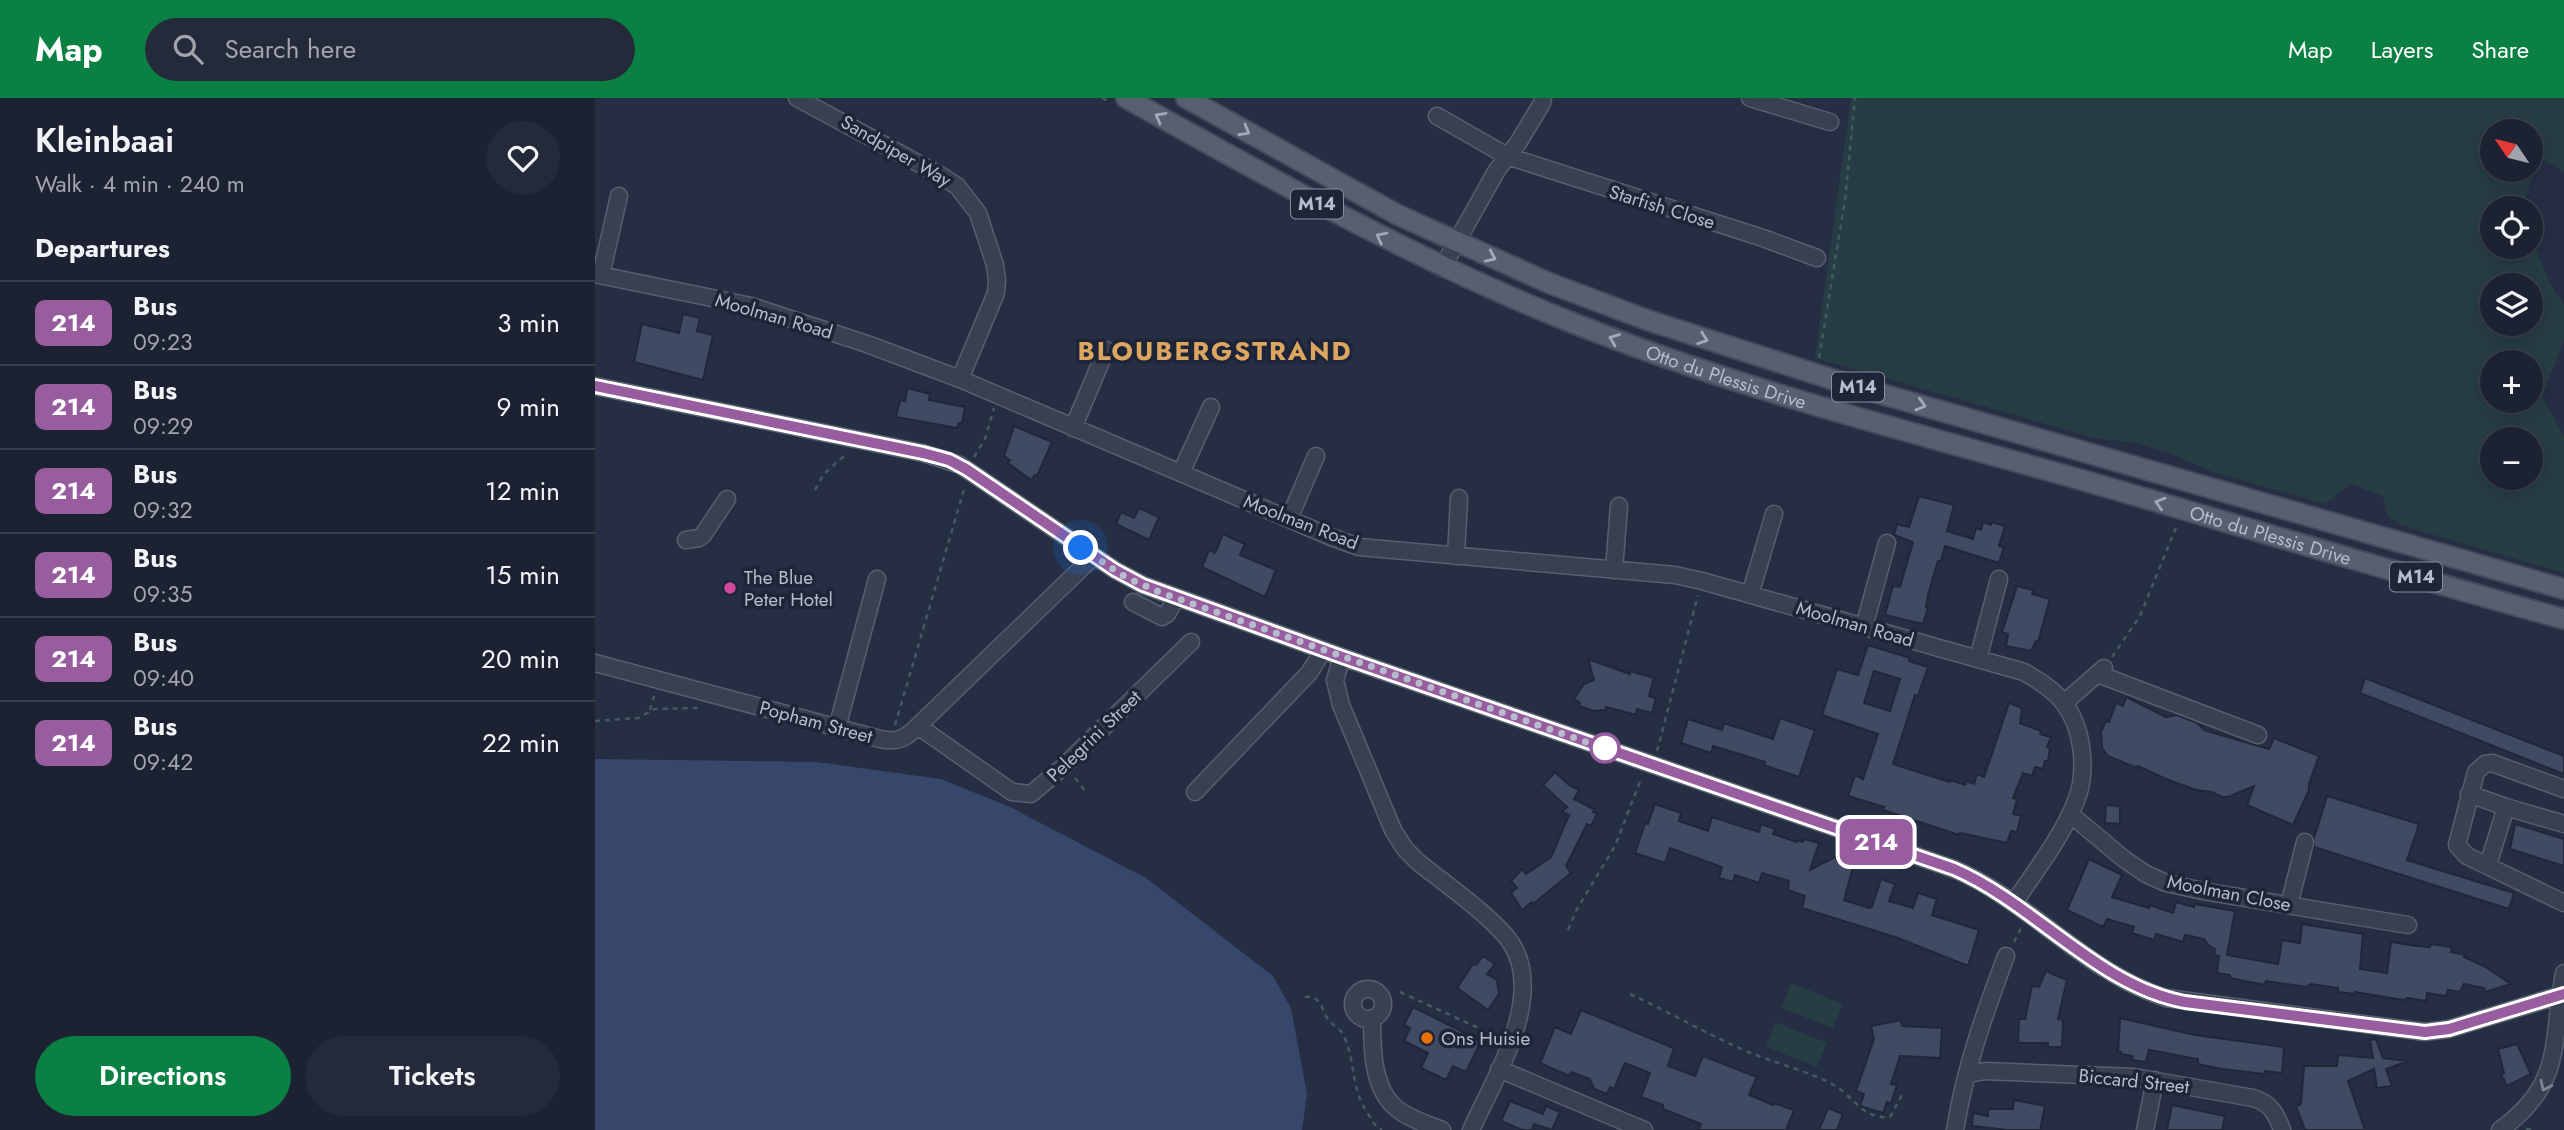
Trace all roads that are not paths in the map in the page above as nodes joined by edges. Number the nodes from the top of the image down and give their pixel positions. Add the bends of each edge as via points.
1 (797, 98) edge
2 (1126, 98) edge
3 (1186, 98) edge
4 (1543, 98) edge
5 (1750, 98) edge
6 (1781, 102) edge
7 (1437, 116) dead end
8 (1830, 122) dead end
9 (1507, 156) junction
10 (619, 196) dead end
11 (1455, 241) junction
12 (1817, 258) dead end
13 (1442, 268) junction
14 (598, 274) edge
15 (1106, 350) dead end
16 (960, 379) junction
17 (1850, 385) junction
18 (595, 386) edge
19 (1211, 407) dead end
20 (1843, 412) junction
21 (1073, 428) junction
22 (1316, 456) dead end
23 (1181, 473) junction
24 (1459, 498) dead end
25 (727, 499) dead end
26 (1619, 506) dead end
27 (1774, 514) dead end
28 (1289, 519) junction
29 (2351, 528) junction
30 (686, 540) dead end
31 (1887, 543) dead end
32 (1094, 556) junction
33 (1457, 556) junction
34 (2343, 556) junction
35 (1613, 570) junction
36 (877, 579) dead end
37 (1999, 579) dead end
38 (2564, 589) edge
39 (1750, 595) junction
40 (1176, 598) junction
41 (1133, 602) dead end
42 (2564, 619) edge
43 (1864, 627) junction
44 (1191, 642) dead end
45 (1323, 651) junction
46 (1342, 657) junction
47 (1977, 659) junction
48 (595, 663) edge
49 (2064, 702) junction
50 (918, 726) junction
51 (837, 728) junction
52 (2258, 735) dead end
53 (2564, 789) edge
54 (1195, 792) dead end
55 (2469, 794) junction
56 (2507, 807) junction
57 (2070, 814) junction
58 (2564, 824) edge
59 (2305, 842) dead end
60 (2488, 865) junction
61 (2014, 903) junction
62 (2564, 903) edge
63 (2289, 905) junction
64 (2408, 925) dead end
65 (2009, 950) road end
66 (2564, 973) edge
67 (2562, 995) edge
68 (1372, 1018) dead end
69 (1499, 1069) junction
70 (1969, 1074) junction
71 (2155, 1080) junction
72 (1442, 1130) edge
73 (1471, 1130) edge
74 (1644, 1130) edge
75 (1955, 1130) edge
76 (2145, 1130) edge
77 (2282, 1130) edge
78 (2500, 1130) edge

1 - 16 street, Sandpiper Way via 940,175 957,186 978,213 995,265 996,293
13 -> 2 main road, Otto du Plessis Drive / M14
3 -> 11 main road, Otto du Plessis Drive / M14 via 1398,215
4 - 9 street
5 - 6 street
6 - 8 street
7 - 9 street, Starfish Close
9 - 11 street
9 - 12 street, Starfish Close
10 - 14 street
11 - 13 street
11 -> 17 main road, Otto du Plessis Drive / M14 via 1647,320
20 -> 13 main road, Otto du Plessis Drive / M14 via 1636,347
14 - 16 street, Moolman Road via 782,314
15 - 21 street
16 - 21 street, Moolman Road
17 - 20 main road
17 -> 29 main road, Otto du Plessis Drive / M14
18 - 32 street via 941,457 966,469
19 - 23 street
34 -> 20 main road, Otto du Plessis Drive / M14
21 - 23 street, Moolman Road
22 - 28 street
23 - 28 street, Moolman Road
24 - 33 street
25 - 30 street via 703,535
26 - 35 street
27 - 39 street
28 - 33 street, Moolman Road via 1359,547
29 - 34 main road
29 - 38 main road, Otto du Plessis Drive / M14
31 - 43 street
32 - 40 street via 1127,578
32 - 50 street, Popham Street
33 - 35 street, Moolman Road
34 - 42 main road, Otto du Plessis Drive / M14
35 - 39 street, Moolman Road via 1675,575
36 - 51 street
37 - 47 street
39 - 43 street, Moolman Road
40 - 41 street via 1162,617
40 - 45 street
43 - 47 street, Moolman Road
44 - 50 street, Pelegrini Street via 1031,794 1012,792
45 - 46 street
45 - 54 street via 1309,673
46 - 61 street via 1954,869
46 - 69 street via 1335,680 1341,705 1393,830 1417,862 1504,936 1516,954 1523,974 1523,1004
47 - 49 street, Moolman Road via 2024,673
48 - 51 street, Popham Street
49 - 52 street via 2102,670
49 - 57 street, Moolman Road via 2079,737 2082,760 2077,800
50 - 51 street, Popham Street via 906,738 890,741
53 - 55 street via 2492,763 2476,772
55 - 56 street
55 - 60 street via 2458,845 2467,856
56 - 58 street
56 - 60 street
57 - 61 street, Moolman Road
57 - 63 street, Moolman Close via 2124,859 2166,883
59 - 63 street
60 - 62 street
61 - 67 street via 2134,985 2185,1002 2425,1032
63 - 64 street, Moolman Close
65 - 70 street via 1974,1040
66 - 67 street
67 -> 78 street via 2548,1082 2526,1111
68 - 72 street via 1375,1063 1388,1100 1408,1116
69 - 73 street
69 - 74 street
70 - 71 street, Biccard Street via 1985,1071
70 - 75 street via 1962,1085
71 - 76 street
71 - 77 street, Biccard Street via 2260,1100 2273,1109

